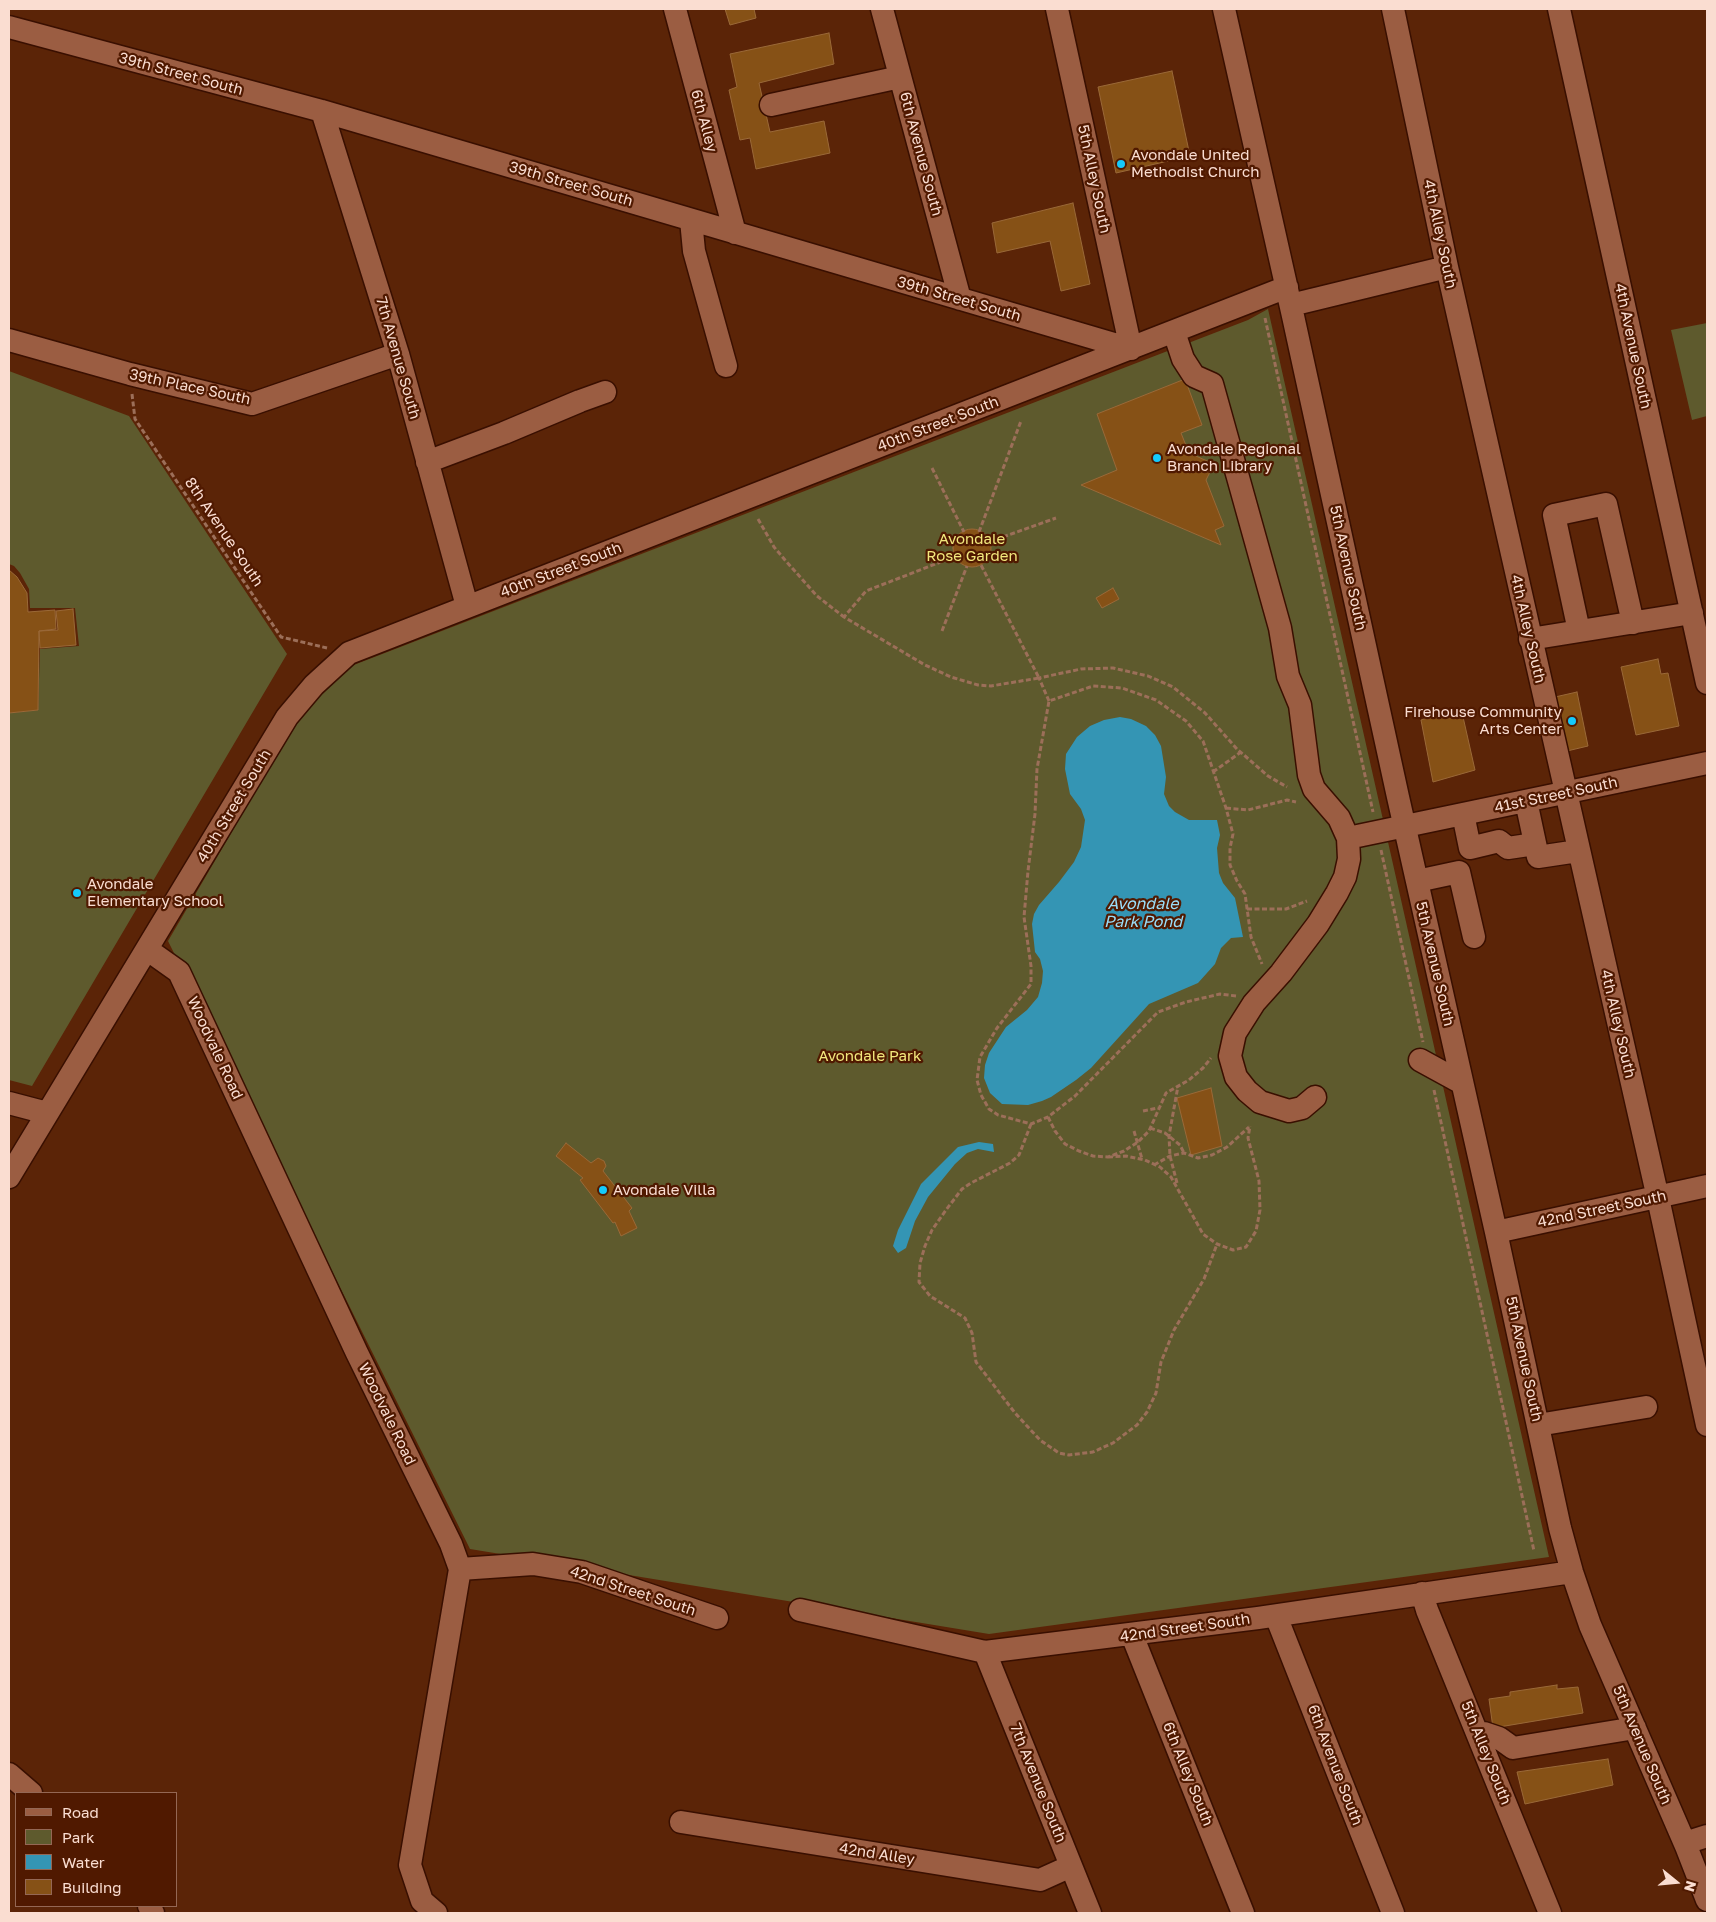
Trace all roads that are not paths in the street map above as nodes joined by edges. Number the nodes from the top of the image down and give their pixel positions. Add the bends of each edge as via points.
1 (675, 9) edge
2 (882, 9) edge
3 (1057, 9) edge
4 (1224, 9) edge
5 (1392, 9) edge
6 (1559, 9) edge
7 (9, 27) edge
8 (900, 77) junction
9 (771, 105) dead end
10 (322, 111) junction
11 (691, 220) junction
12 (735, 233) junction
13 (1447, 267) junction
14 (1289, 296) junction
15 (960, 299) junction
16 (1174, 332) junction
17 (9, 340) edge
18 (1131, 349) junction
19 (398, 354) junction
20 (726, 366) dead end
21 (605, 392) dead end
22 (427, 462) junction
23 (467, 606) junction
24 (1692, 613) junction
25 (1633, 623) junction
26 (1579, 631) junction
27 (1530, 638) junction
28 (1707, 683) edge
29 (1707, 763) edge
30 (1565, 793) junction
31 (1526, 801) junction
32 (1463, 814) junction
33 (1404, 826) junction
34 (1348, 838) junction
35 (1535, 844) junction
36 (1470, 848) junction
37 (1578, 851) junction
38 (1459, 872) junction
39 (1417, 881) junction
40 (1474, 937) dead end
41 (148, 950) junction
42 (1424, 1062) road end
43 (1462, 1083) junction
44 (1315, 1097) dead end
45 (9, 1103) edge
46 (47, 1113) junction
47 (9, 1177) edge
48 (1707, 1186) edge
49 (1658, 1198) junction
50 (1496, 1232) junction
51 (1646, 1407) dead end
52 (1538, 1425) junction
53 (1707, 1425) edge
54 (460, 1569) junction
55 (1572, 1572) junction
56 (1422, 1593) junction
57 (800, 1610) dead end
58 (1276, 1616) junction
59 (717, 1618) dead end
60 (1132, 1635) junction
61 (985, 1652) junction
62 (1635, 1728) junction
63 (1478, 1734) junction
64 (1513, 1748) junction
65 (9, 1774) edge
66 (1495, 1777) junction
67 (30, 1792) edge
68 (681, 1822) dead end
69 (1707, 1836) edge
70 (1685, 1843) junction
71 (1071, 1866) junction
72 (1707, 1900) edge
73 (436, 1913) edge
74 (1090, 1913) edge
75 (1243, 1913) edge
76 (1393, 1913) edge
77 (1550, 1913) edge

1 - 12 street, 6th Alley
2 - 8 street, 6th Avenue South
3 - 18 street, 5th Alley South
4 - 14 street, 5th Avenue South
5 - 13 street, 4th Alley South
6 - 24 street, 4th Avenue South
7 - 10 street, 39th Street South
8 - 9 street
8 - 15 street, 6th Avenue South
10 - 11 street, 39th Street South
10 - 19 street, 7th Avenue South
11 - 12 street, 39th Street South
11 - 20 street via 694,251
12 - 15 street, 39th Street South
13 - 14 street, 40th Street South
13 - 27 street, 4th Alley South
14 - 16 street, 40th Street South via 1261,298
14 - 33 street, 5th Avenue South
15 - 18 street, 39th Street South
16 - 18 street, 40th Street South
16 - 34 street via 1183,359 1194,376 1212,384 1280,628 1288,676 1300,705 1309,774 1314,789 1339,818
17 - 19 street, 39th Place South via 252,404
18 - 23 street, 40th Street South
19 - 22 street, 7th Avenue South
21 - 22 street
22 - 23 street, 7th Avenue South
23 - 41 street, 40th Street South via 349,653 314,685 287,717
24 - 25 street
24 - 28 street, 4th Avenue South
25 - 26 street
25 - 26 street via 1606,504 1554,515
26 - 27 street
27 - 30 street, 4th Alley South
29 - 30 street, 41st Street South
30 - 31 street, 41st Street South
30 - 37 street, 4th Alley South
31 - 32 street, 41st Street South
31 - 35 street
32 - 33 street, 41st Street South
32 - 36 street
33 - 34 street, 41st Street South
33 - 39 street, 5th Avenue South
34 - 44 street via 1349,859 1345,877 1321,933 1249,1010 1235,1032 1230,1056 1236,1077 1260,1102 1289,1111 1302,1108
35 - 36 street via 1508,848 1499,841
35 - 37 street via 1538,857
36 - 38 street
37 - 49 street, 4th Alley South
38 - 39 street
38 - 40 street
39 - 43 street, 5th Avenue South
41 - 46 street, 40th Street South
41 - 54 street, Woodvale Road via 180,972
42 - 43 street
43 - 50 street, 5th Avenue South
45 - 46 street
46 - 47 street, 40th Street South
48 - 49 street, 42nd Street South
49 - 50 street, 42nd Street South
49 - 53 street, 4th Alley South
50 - 52 street, 5th Avenue South
51 - 52 street
52 - 55 street, 5th Avenue South
54 - 59 street, 42nd Street South via 533,1564 582,1572
54 - 73 street via 410,1866 422,1901
55 - 56 street, 42nd Street South
55 - 62 street, 5th Avenue South via 1590,1625
56 - 58 street, 42nd Street South
56 - 63 street, 5th Alley South
57 - 61 street, 42nd Street South
58 - 60 street, 42nd Street South
58 - 76 street, 6th Avenue South
60 - 61 street, 42nd Street South
60 - 75 street, 6th Alley South
61 - 71 street, 7th Avenue South
62 - 64 street
62 - 70 street, 5th Avenue South
63 - 64 street via 1499,1738
63 - 66 street, 5th Alley South
64 - 66 street
65 - 67 street
66 - 77 street, 5th Alley South
68 - 71 street, 42nd Alley via 1040,1880
69 - 70 street
70 - 72 street, 5th Avenue South
71 - 74 street, 7th Avenue South

